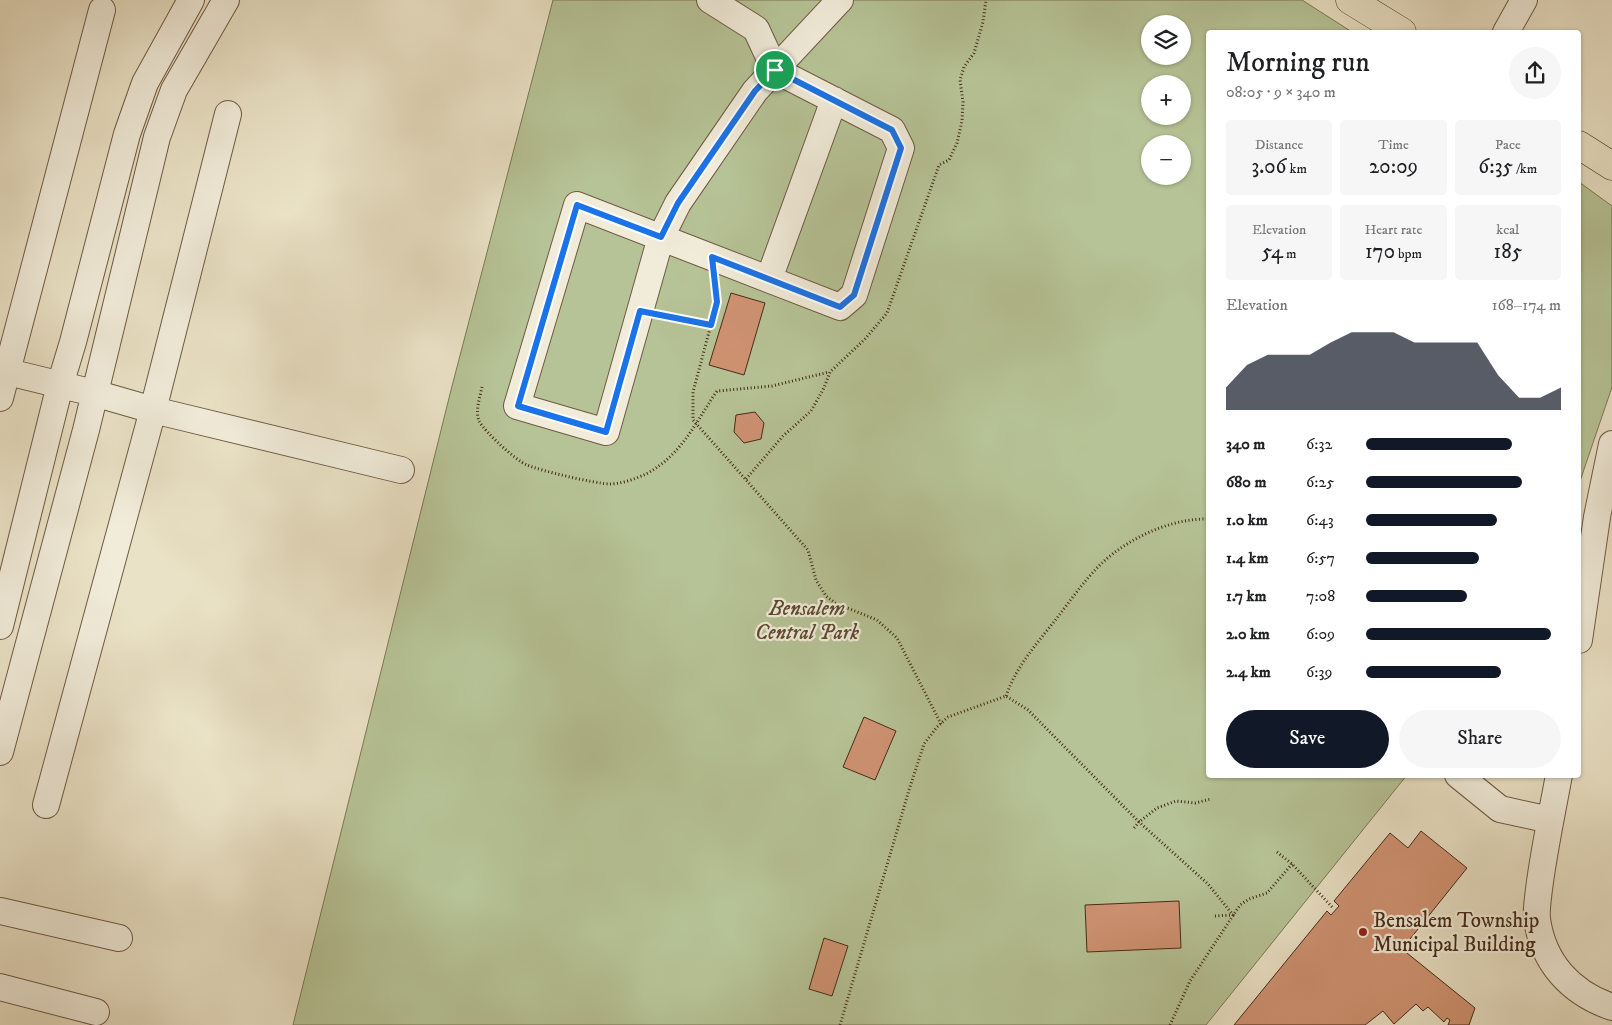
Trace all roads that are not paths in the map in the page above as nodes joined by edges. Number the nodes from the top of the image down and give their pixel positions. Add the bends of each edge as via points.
1 (191, 0) edge
2 (226, 0) edge
3 (710, 0) edge
4 (840, 0) edge
5 (1350, 0) edge
6 (1524, 0) edge
7 (102, 10) dead end
8 (1399, 30) edge
9 (1507, 30) edge
10 (775, 70) junction
11 (834, 100) junction
12 (228, 114) dead end
13 (1581, 146) edge
14 (1612, 166) edge
15 (661, 237) junction
16 (769, 279) junction
17 (3, 371) edge
18 (60, 385) junction
19 (94, 393) junction
20 (0, 398) edge
21 (153, 410) junction
22 (1612, 444) edge
23 (401, 470) dead end
24 (0, 626) edge
25 (1581, 626) edge
26 (0, 752) edge
27 (1462, 778) edge
28 (1558, 778) edge
29 (46, 805) dead end
30 (1550, 820) junction
31 (0, 911) edge
32 (119, 938) dead end
33 (0, 988) edge
34 (1612, 1007) edge
35 (96, 1012) dead end

1 - 18 street via 145,83 127,134
2 - 19 street via 174,90 157,137
3 - 10 street via 756,29
4 - 10 street
5 - 8 main road
6 - 9 street
7 - 17 street
10 - 11 street
10 - 15 street via 755,91 678,203
11 - 16 street
11 - 16 street via 892,130 901,148 854,295 840,307
12 - 21 street
13 - 14 main road
15 - 15 street via 606,432 518,406 577,205
15 - 16 street
17 - 18 street
17 - 20 street
18 - 19 street
18 - 24 street
19 - 21 street
19 - 26 street
21 - 23 street
21 - 29 street
22 - 25 street via 1597,517
27 - 30 street via 1500,808
28 - 30 street
30 - 34 street via 1537,917 1542,944 1562,977 1594,1001
31 - 32 street
33 - 35 street

